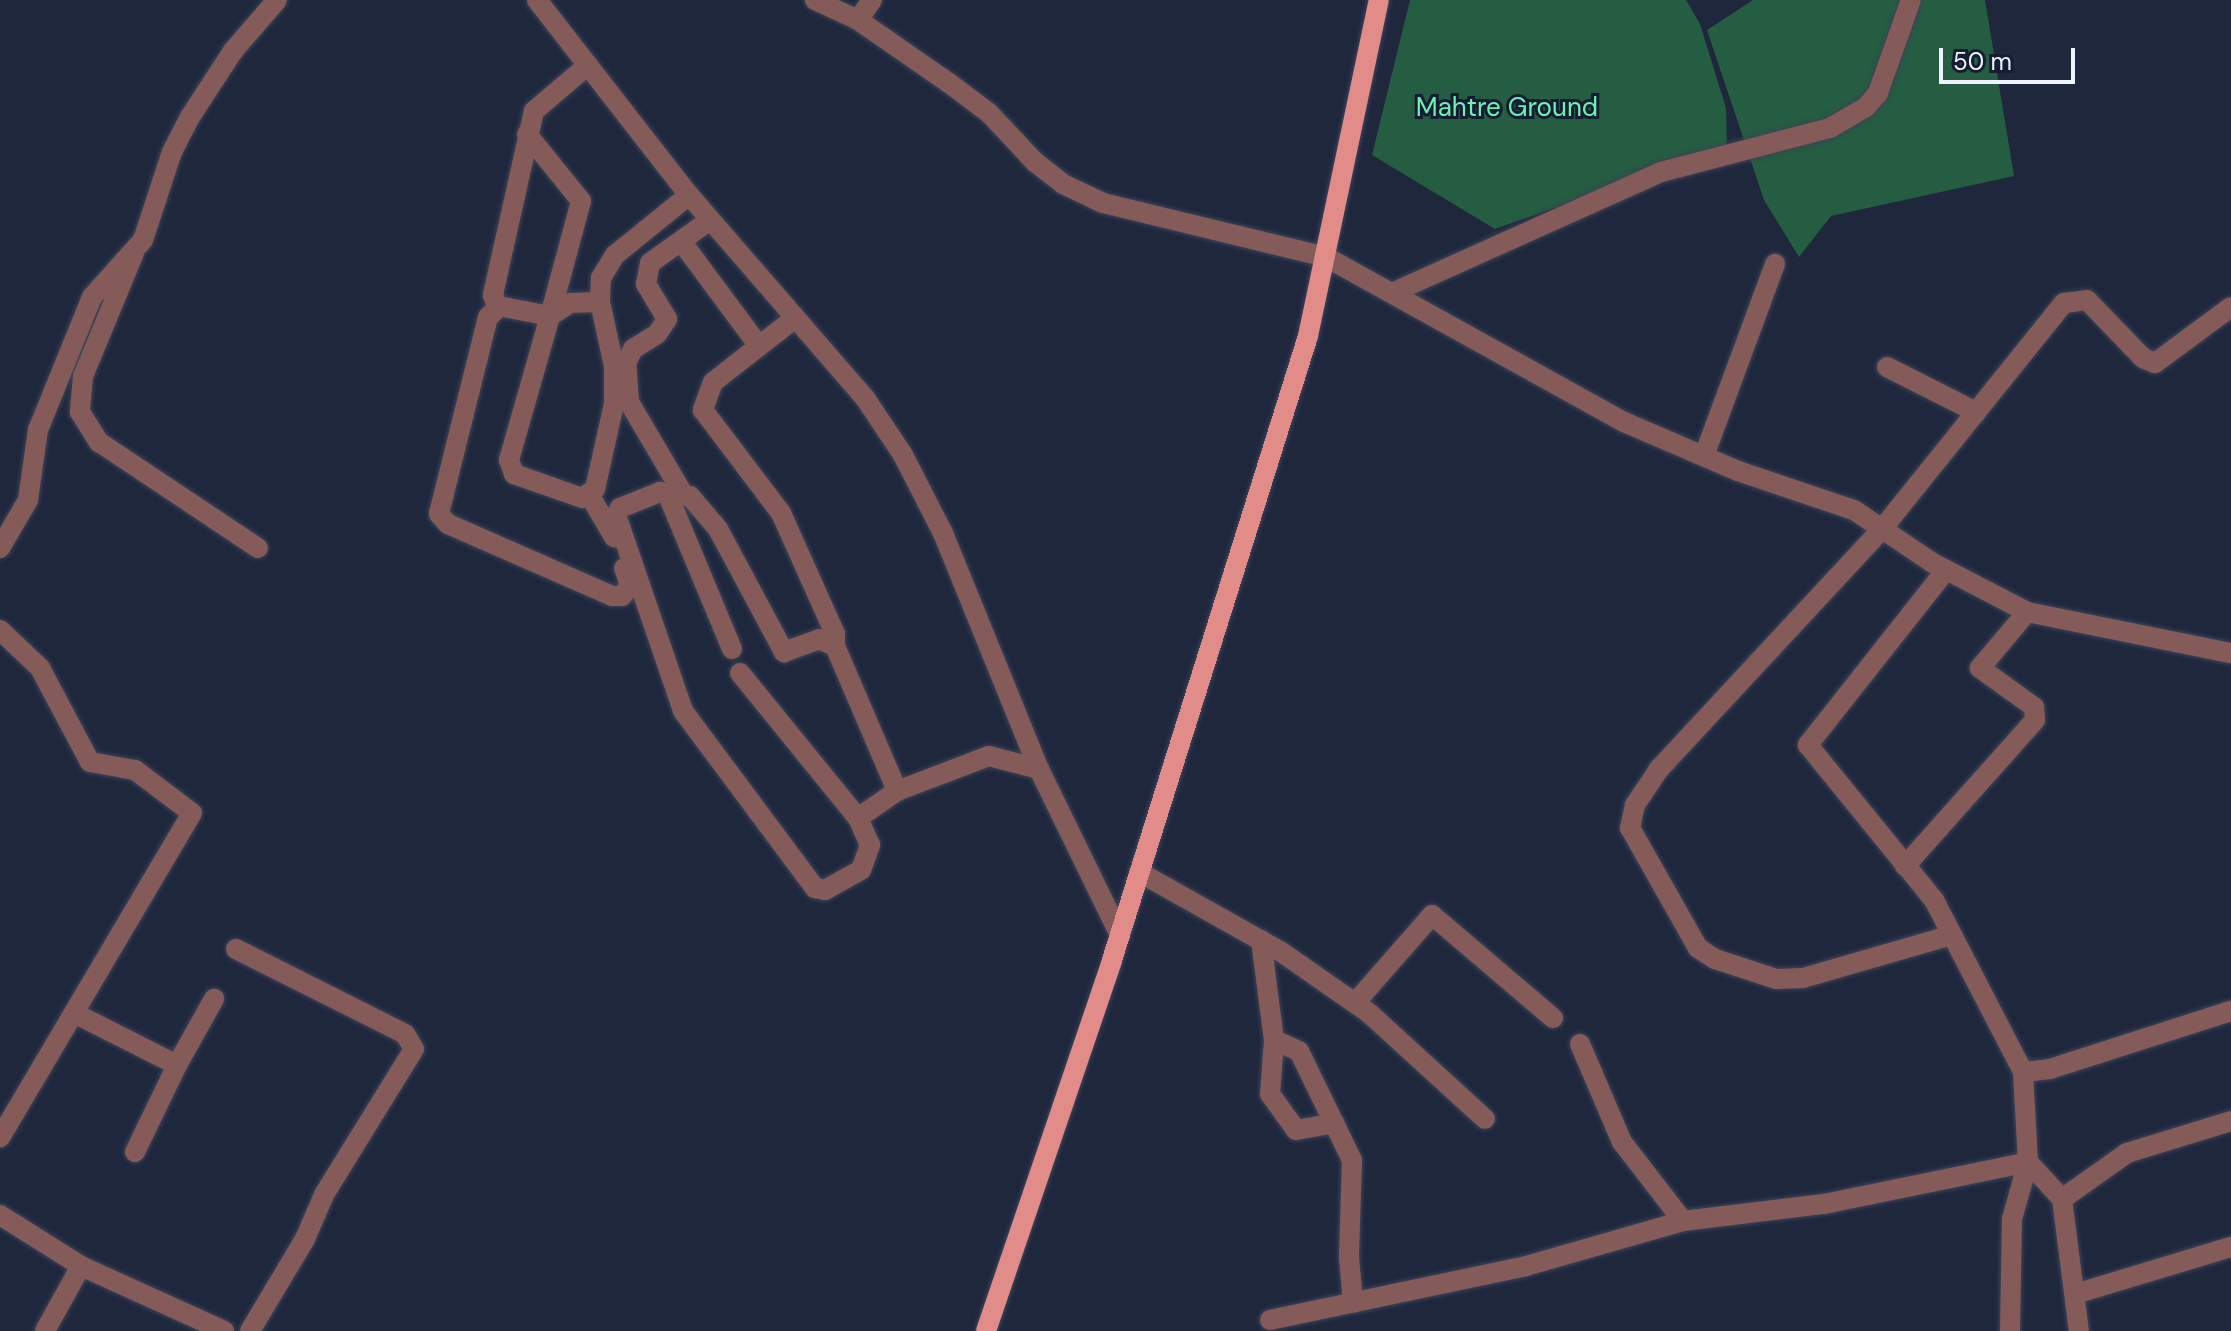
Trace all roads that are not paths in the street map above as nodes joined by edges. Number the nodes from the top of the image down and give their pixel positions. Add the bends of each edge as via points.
1 (277, 0) edge
2 (537, 0) edge
3 (815, 0) edge
4 (872, 0) edge
5 (1379, 0) edge
6 (1911, 0) edge
7 (858, 20) junction
8 (588, 65) junction
9 (527, 134) junction
10 (689, 195) junction
11 (710, 220) junction
12 (681, 241) junction
13 (136, 248) junction
14 (1326, 257) junction
15 (1775, 264) dead end
16 (1394, 292) junction
17 (600, 302) junction
18 (498, 306) junction
19 (2231, 307) edge
20 (550, 316) junction
21 (795, 318) junction
22 (759, 346) junction
23 (1887, 367) dead end
24 (1976, 412) junction
25 (1704, 456) junction
26 (675, 494) junction
27 (590, 496) junction
28 (1882, 529) junction
29 (0, 548) edge
30 (258, 548) dead end
31 (1946, 570) junction
32 (2027, 612) junction
33 (0, 630) edge
34 (835, 646) junction
35 (732, 649) dead end
36 (2231, 653) edge
37 (740, 673) dead end
38 (1039, 769) junction
39 (897, 791) junction
40 (858, 818) junction
41 (1905, 866) junction
42 (1139, 872) junction
43 (1120, 935) junction
44 (1952, 935) junction
45 (1261, 940) junction
46 (236, 949) dead end
47 (214, 999) dead end
48 (1355, 1003) junction
49 (2231, 1011) edge
50 (74, 1013) junction
51 (1553, 1018) dead end
52 (1274, 1040) junction
53 (1580, 1044) dead end
54 (177, 1065) junction
55 (2023, 1072) junction
56 (1485, 1119) dead end
57 (2231, 1121) edge
58 (1334, 1123) junction
59 (0, 1138) edge
60 (135, 1152) dead end
61 (2028, 1162) junction
62 (2062, 1199) junction
63 (0, 1215) edge
64 (1683, 1221) junction
65 (2231, 1247) edge
66 (81, 1266) junction
67 (2075, 1294) junction
68 (1353, 1303) junction
69 (1270, 1320) dead end
70 (45, 1331) edge
71 (224, 1331) edge
72 (250, 1331) edge
73 (986, 1331) edge
74 (2010, 1331) edge
75 (2079, 1331) edge

1 - 13 street via 233,51 190,117
2 - 8 street
3 - 7 street
4 - 7 street
5 - 14 main road
6 - 16 street via 1878,93 1830,128 1661,172
7 - 14 street via 989,113 1063,184 1103,203
8 - 9 street via 534,111
8 - 10 street
9 - 18 street via 493,295
9 - 20 street via 581,201
10 - 11 street
10 - 17 street via 615,255 601,278
11 - 12 street
11 - 21 street
12 - 22 street
12 - 26 street via 650,263 646,284 667,319 657,334 633,349 625,382 629,402
13 - 29 street via 92,297 38,430 28,500
13 - 30 street via 83,376 80,412 99,442
14 - 16 street
14 - 42 main road via 1308,336
15 - 25 street
16 - 25 street via 1624,422
17 - 20 street via 559,306
17 - 27 street via 608,320 615,380 610,431
18 - 20 street
18 - 27 street via 488,317 441,520 596,590 622,596 630,586 615,539
19 - 24 street via 2155,363 2143,358 2087,300 2075,298 2064,303
20 - 27 street via 510,468 582,498
21 - 22 street
21 - 38 street via 865,398 903,455 943,533
22 - 34 street via 713,382 703,410 781,513 835,634
23 - 24 street
24 - 28 street
25 - 28 street via 1854,510
26 - 34 street via 718,529 777,646 794,653 826,639
26 - 35 street
26 - 40 street via 660,492 628,503 616,515 683,711 815,888 825,890 861,870 870,845
28 - 31 street
28 - 44 street via 1659,769 1635,805 1630,828 1698,948 1756,974 1803,978
31 - 32 street
31 - 41 street via 1808,745
32 - 36 street
32 - 41 street via 1980,668 2034,707 2035,720
33 - 50 street via 40,668 90,762 135,770 192,813
34 - 39 street
37 - 40 street
38 - 39 street via 989,756
38 - 43 street
39 - 40 street
41 - 44 street via 1934,900
42 - 43 main road
42 - 45 street
43 - 73 main road
44 - 55 street
45 - 48 street
45 - 52 street
46 - 72 street via 405,1034 414,1049 324,1195 305,1239
47 - 54 street
48 - 51 street via 1432,915
48 - 56 street
49 - 55 street via 2050,1069
50 - 54 street
50 - 59 street
52 - 58 street via 1299,1051
52 - 58 street via 1270,1094 1296,1130
53 - 64 street via 1622,1142
54 - 60 street
55 - 61 street
57 - 62 street via 2127,1153
58 - 68 street via 1352,1160
61 - 62 street
61 - 64 street via 1824,1204
61 - 74 street via 2012,1219
62 - 67 street
63 - 66 street
64 - 68 street via 1526,1266
65 - 67 street
66 - 70 street
66 - 71 street
67 - 75 street
68 - 69 street

